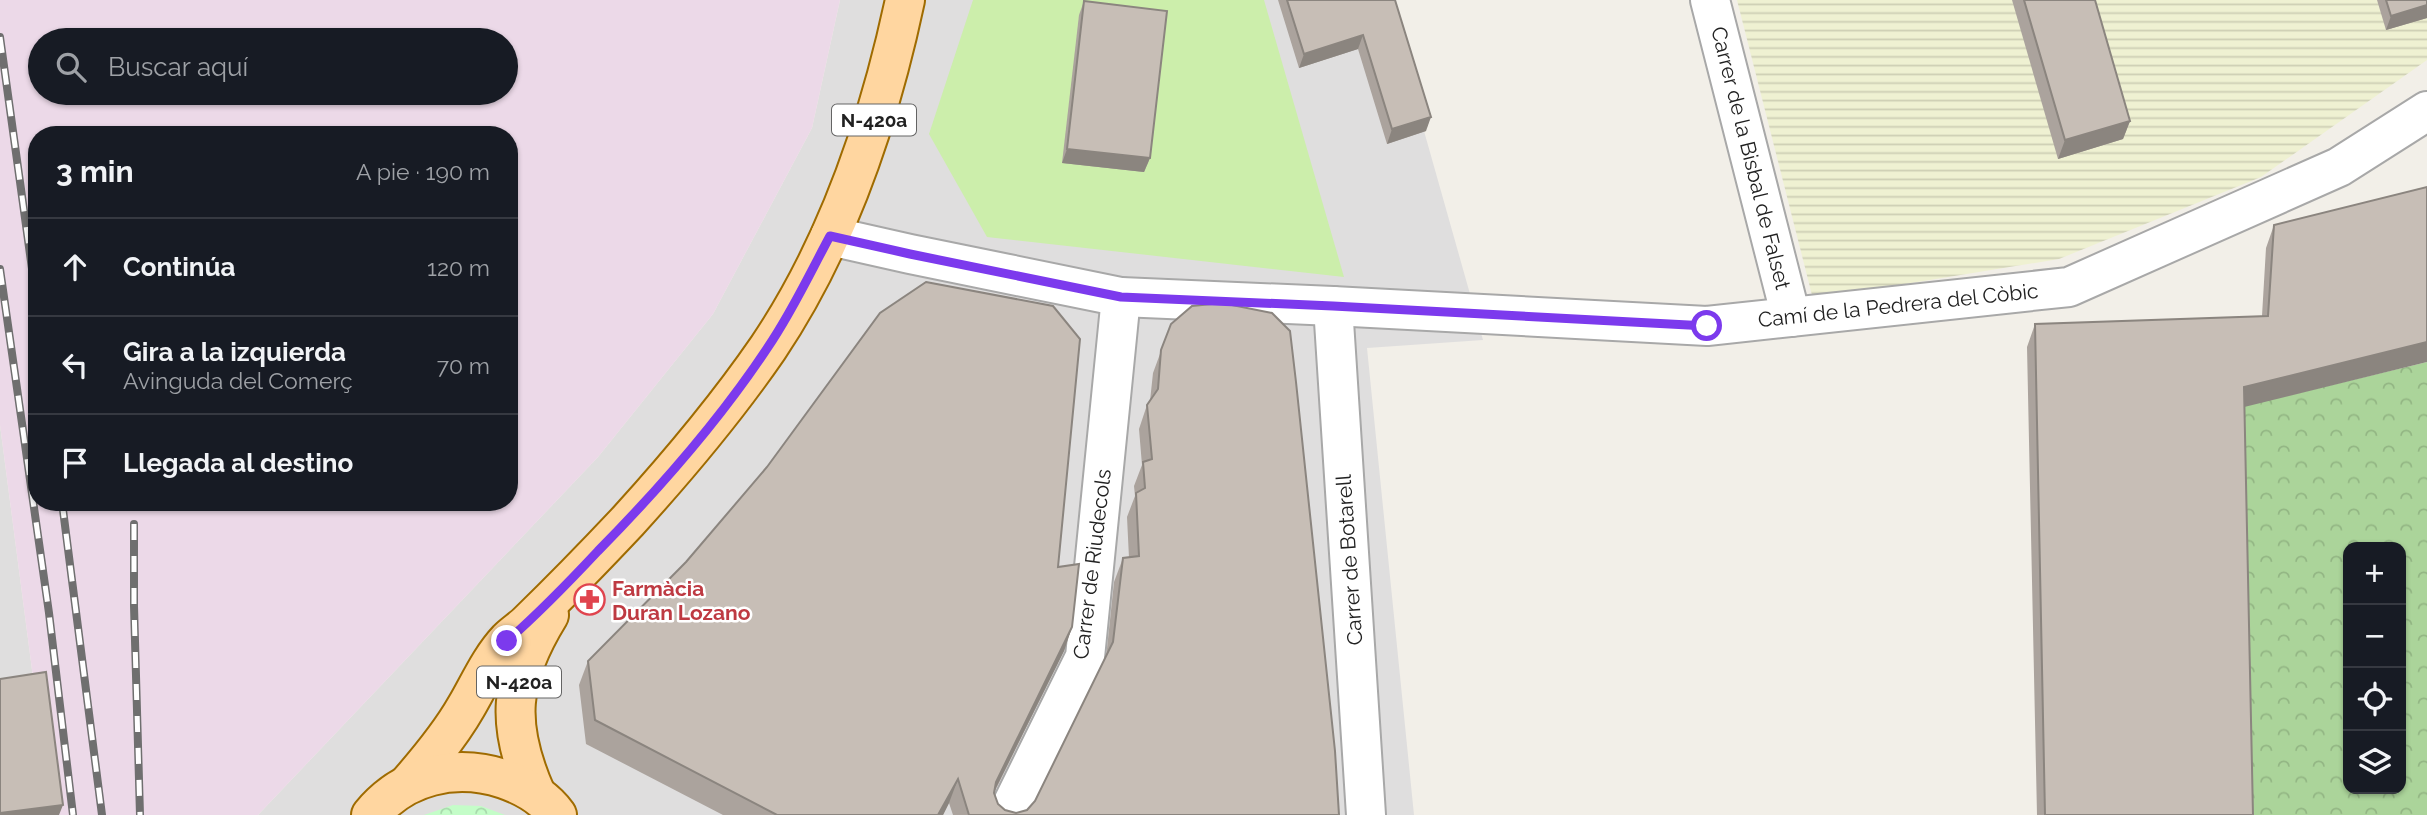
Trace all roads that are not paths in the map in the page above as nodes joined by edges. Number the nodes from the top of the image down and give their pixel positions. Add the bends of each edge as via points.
1 (905, 0) edge
2 (1710, 0) edge
3 (2427, 111) edge
4 (830, 236) junction
5 (1121, 297) junction
6 (1333, 306) junction
7 (1791, 317) junction
8 (571, 579) junction
9 (409, 783) junction
10 (546, 805) edge
11 (371, 815) edge
12 (1007, 815) edge
13 (1366, 815) edge

1 - 4 main road, N-420a via 863,155
2 - 7 street, Carrer de la Bisbal de Falset
3 - 7 street, Camí de la Pedrera del Còbic via 2339,167 2069,287
4 - 5 street, Camí de la Pedrera del Còbic
4 - 8 main road, N-420a via 783,322 736,393 663,481
5 - 6 street, Camí de la Pedrera del Còbic
5 - 12 street, Carrer de Riudecols via 1085,657
6 - 7 street, Camí de la Pedrera del Còbic via 1707,326
6 - 13 street, Carrer de Botarell
8 - 9 main road, N-420a via 507,641 449,734
8 - 10 main road, N-420a via 528,651 515,696 517,741
9 - 10 main road, N-420a via 451,771 486,773 517,783
9 - 11 main road, N-420a

